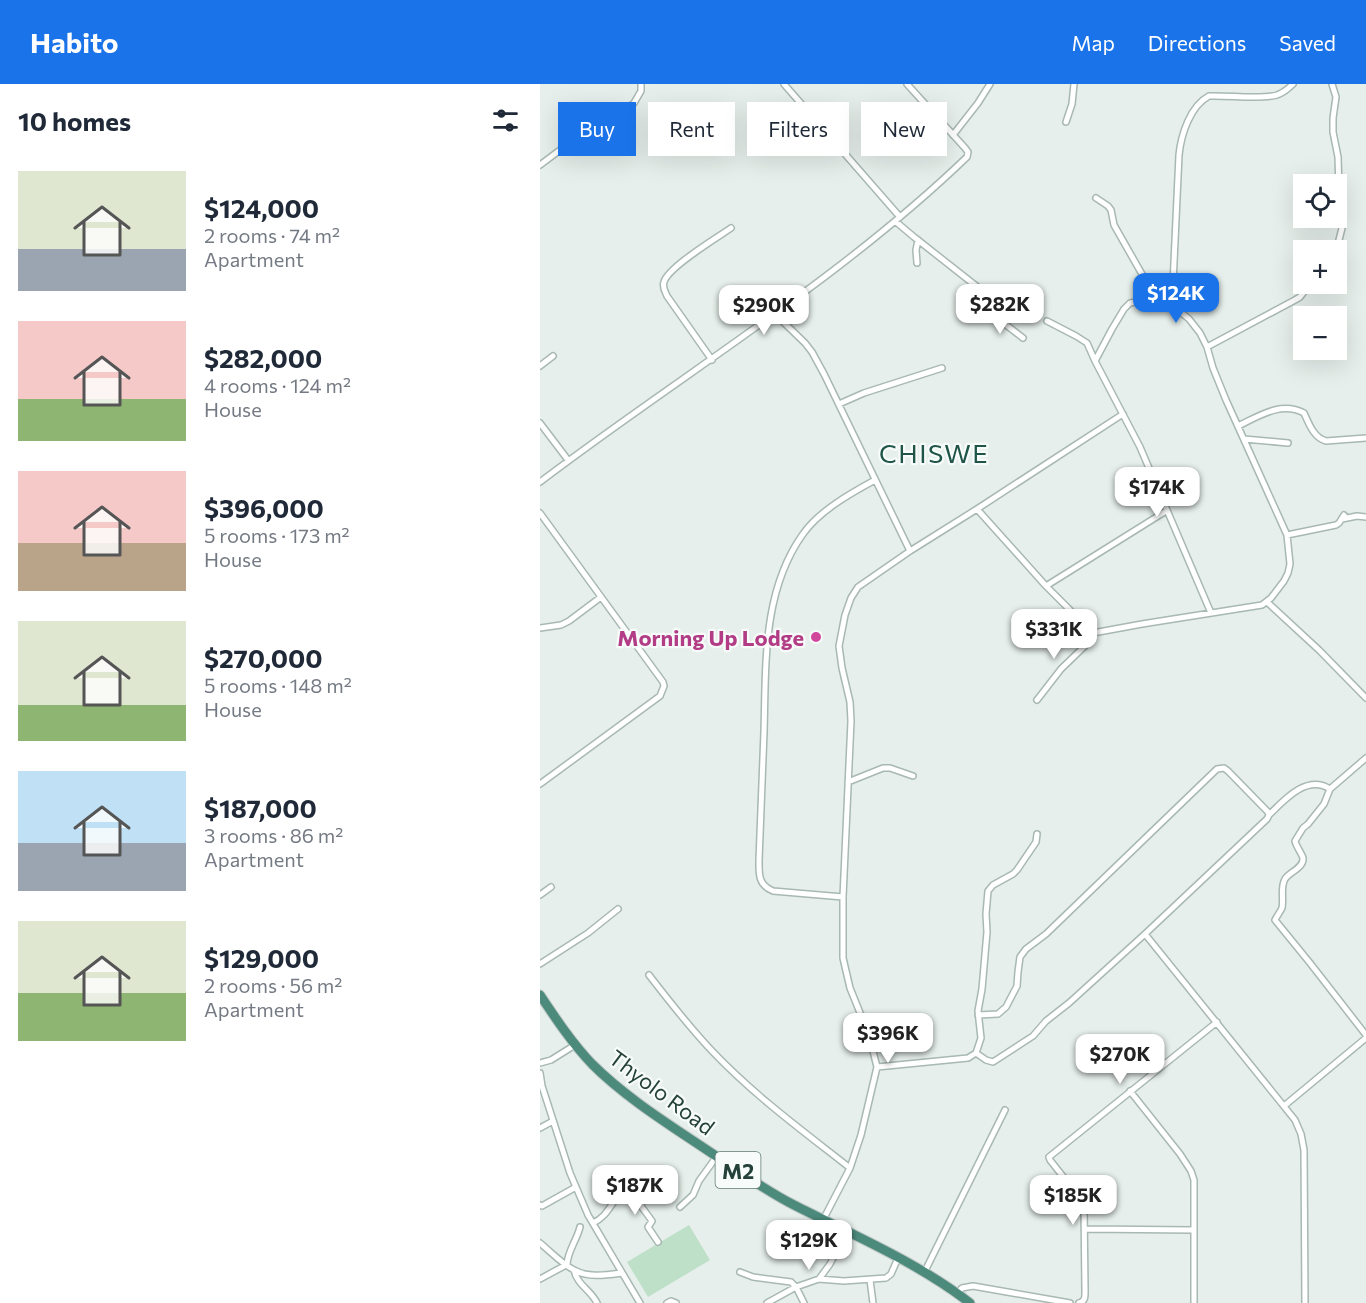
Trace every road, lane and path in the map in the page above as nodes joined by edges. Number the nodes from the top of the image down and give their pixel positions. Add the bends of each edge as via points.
1 (641, 84) edge
2 (783, 84) edge
3 (907, 84) edge
4 (990, 84) edge
5 (1074, 84) edge
6 (1293, 84) edge
7 (1332, 84) edge
8 (1066, 122) dead end
9 (953, 135) junction
10 (541, 163) edge
11 (1096, 198) dead end
12 (897, 219) junction
13 (731, 228) dead end
14 (918, 240) junction
15 (1339, 240) edge
16 (917, 263) dead end
17 (1302, 294) edge
18 (1147, 300) junction
19 (1173, 305) junction
20 (775, 314) junction
21 (1047, 321) dead end
22 (1023, 338) dead end
23 (1207, 347) junction
24 (553, 356) dead end
25 (711, 360) junction
26 (1095, 361) junction
27 (540, 366) edge
28 (942, 368) dead end
29 (839, 404) junction
30 (1123, 414) junction
31 (540, 423) edge
32 (1238, 426) junction
33 (1366, 438) edge
34 (1244, 439) junction
35 (1288, 443) dead end
36 (568, 460) junction
37 (875, 480) junction
38 (540, 482) edge
39 (977, 509) junction
40 (1166, 511) junction
41 (540, 513) edge
42 (1366, 517) edge
43 (1287, 535) junction
44 (910, 551) junction
45 (1046, 586) junction
46 (601, 597) junction
47 (1267, 602) junction
48 (1211, 613) junction
49 (540, 628) edge
50 (1093, 633) junction
51 (1366, 698) edge
52 (1037, 700) dead end
53 (1366, 758) edge
54 (913, 776) dead end
55 (848, 782) junction
56 (540, 784) edge
57 (1330, 789) junction
58 (1269, 815) junction
59 (1037, 834) dead end
60 (551, 887) dead end
61 (540, 895) edge
62 (843, 897) junction
63 (618, 909) dead end
64 (1145, 934) junction
65 (540, 964) edge
66 (649, 975) dead end
67 (542, 1001) edge
68 (978, 1016) junction
69 (1217, 1022) junction
70 (1366, 1037) edge
71 (575, 1045) junction
72 (976, 1053) junction
73 (540, 1063) edge
74 (877, 1067) junction
75 (540, 1073) edge
76 (541, 1086) edge
77 (1130, 1091) junction
78 (1284, 1106) junction
79 (1005, 1110) dead end
80 (554, 1121) junction
81 (540, 1128) edge
82 (717, 1156) junction
83 (850, 1168) junction
84 (659, 1170) dead end
85 (645, 1184) junction
86 (576, 1187) junction
87 (540, 1205) edge
88 (680, 1207) dead end
89 (823, 1220) junction
90 (593, 1223) junction
91 (580, 1227) dead end
92 (1085, 1229) junction
93 (1193, 1230) junction
94 (846, 1232) junction
95 (658, 1242) dead end
96 (540, 1243) edge
97 (898, 1258) junction
98 (567, 1265) junction
99 (574, 1270) junction
100 (740, 1272) dead end
101 (924, 1273) junction
102 (622, 1274) junction
103 (540, 1279) edge
104 (819, 1279) junction
105 (870, 1280) junction
106 (796, 1287) junction
107 (957, 1293) junction
108 (597, 1303) edge
109 (640, 1303) edge
110 (667, 1303) edge
111 (676, 1303) edge
112 (767, 1303) edge
113 (804, 1303) edge
114 (873, 1303) edge
115 (970, 1303) edge
116 (1070, 1303) edge
117 (1079, 1303) edge
118 (1194, 1303) edge
119 (1305, 1303) edge

1 - 10 street via 634,103
2 - 12 street
3 - 9 street
4 - 9 street
5 - 8 street
6 - 19 street via 1277,95 1209,96 1189,119 1179,155
7 - 15 street via 1343,224
9 - 12 street via 968,152 967,157
11 - 18 street via 1111,210 1114,225 1147,283
12 - 14 street
12 - 20 street
13 - 25 street via 672,270 663,285
14 - 16 street
14 - 22 street via 981,289 1005,324
17 - 23 street
18 - 19 street
18 - 26 street via 1127,305
19 - 23 street via 1195,326
20 - 25 street
20 - 29 street via 812,352
21 - 26 street via 1089,346
23 - 32 street
24 - 27 street
25 - 36 street
26 - 30 street
28 - 29 street
29 - 37 street
30 - 39 street
30 - 40 street
31 - 36 street
32 - 33 street via 1269,411 1290,408 1304,413 1320,440
32 - 34 street
34 - 35 street
34 - 43 street
36 - 38 street
37 - 44 street
37 - 62 street via 839,501 803,534 783,571 769,620 759,879 773,891
39 - 44 street
39 - 45 street
40 - 45 street
40 - 48 street
41 - 46 street
42 - 43 street via 1343,517 1336,525
43 - 47 street via 1288,573
44 - 55 street via 858,587 845,615 839,646 850,702
45 - 50 street
46 - 49 street via 569,621
46 - 56 street via 663,682 663,690
47 - 48 street
47 - 51 street
48 - 50 street
50 - 52 street
53 - 57 street
54 - 55 street via 883,768
55 - 62 street
57 - 58 street via 1311,784 1300,788
57 - 70 street via 1324,804 1295,841 1302,862 1285,879 1281,909 1275,920
58 - 64 street
58 - 68 street via 1228,771 1217,769 1026,949 1020,957 1017,986 1006,1007 998,1014
59 - 68 street via 1036,842 1017,870 988,891
60 - 61 street
62 - 74 street via 845,969
63 - 65 street
64 - 69 street
64 - 72 street via 1033,1036 993,1062
66 - 83 street via 713,1052 783,1116
67 - 71 highway, Thyolo Road / M2
68 - 72 street via 981,1038
69 - 77 street
69 - 78 street
70 - 78 street
71 - 73 street
71 - 82 highway, Thyolo Road / M2 via 621,1089
72 - 74 street via 968,1058
74 - 83 street
75 - 76 street
76 - 80 street
77 - 92 street via 1049,1158 1083,1202
77 - 93 street via 1193,1175
78 - 119 street via 1295,1120 1303,1142
79 - 101 street
80 - 81 street
80 - 86 street
82 - 88 street via 693,1195
82 - 89 highway, Thyolo Road / M2 via 765,1189
83 - 89 street
84 - 85 street
85 - 90 street via 617,1198
85 - 95 street via 641,1206 652,1221 648,1227
86 - 87 street
86 - 90 street
89 - 94 highway, Thyolo Road / M2
90 - 102 street
91 - 98 street
92 - 93 street
92 - 117 street via 1084,1299
93 - 118 street
94 - 97 highway, Thyolo Road / M2
94 - 104 street
96 - 98 street
97 - 101 highway, Thyolo Road / M2
97 - 105 street via 889,1277
98 - 99 street
98 - 103 street
99 - 102 street via 596,1275
99 - 108 street
100 - 106 street via 759,1279 791,1282
101 - 107 highway, Thyolo Road / M2
102 - 109 street
104 - 105 street
104 - 106 street
105 - 114 street
106 - 112 street
106 - 113 street
107 - 115 highway, Thyolo Road / M2
107 - 116 street via 973,1286
110 - 111 street

